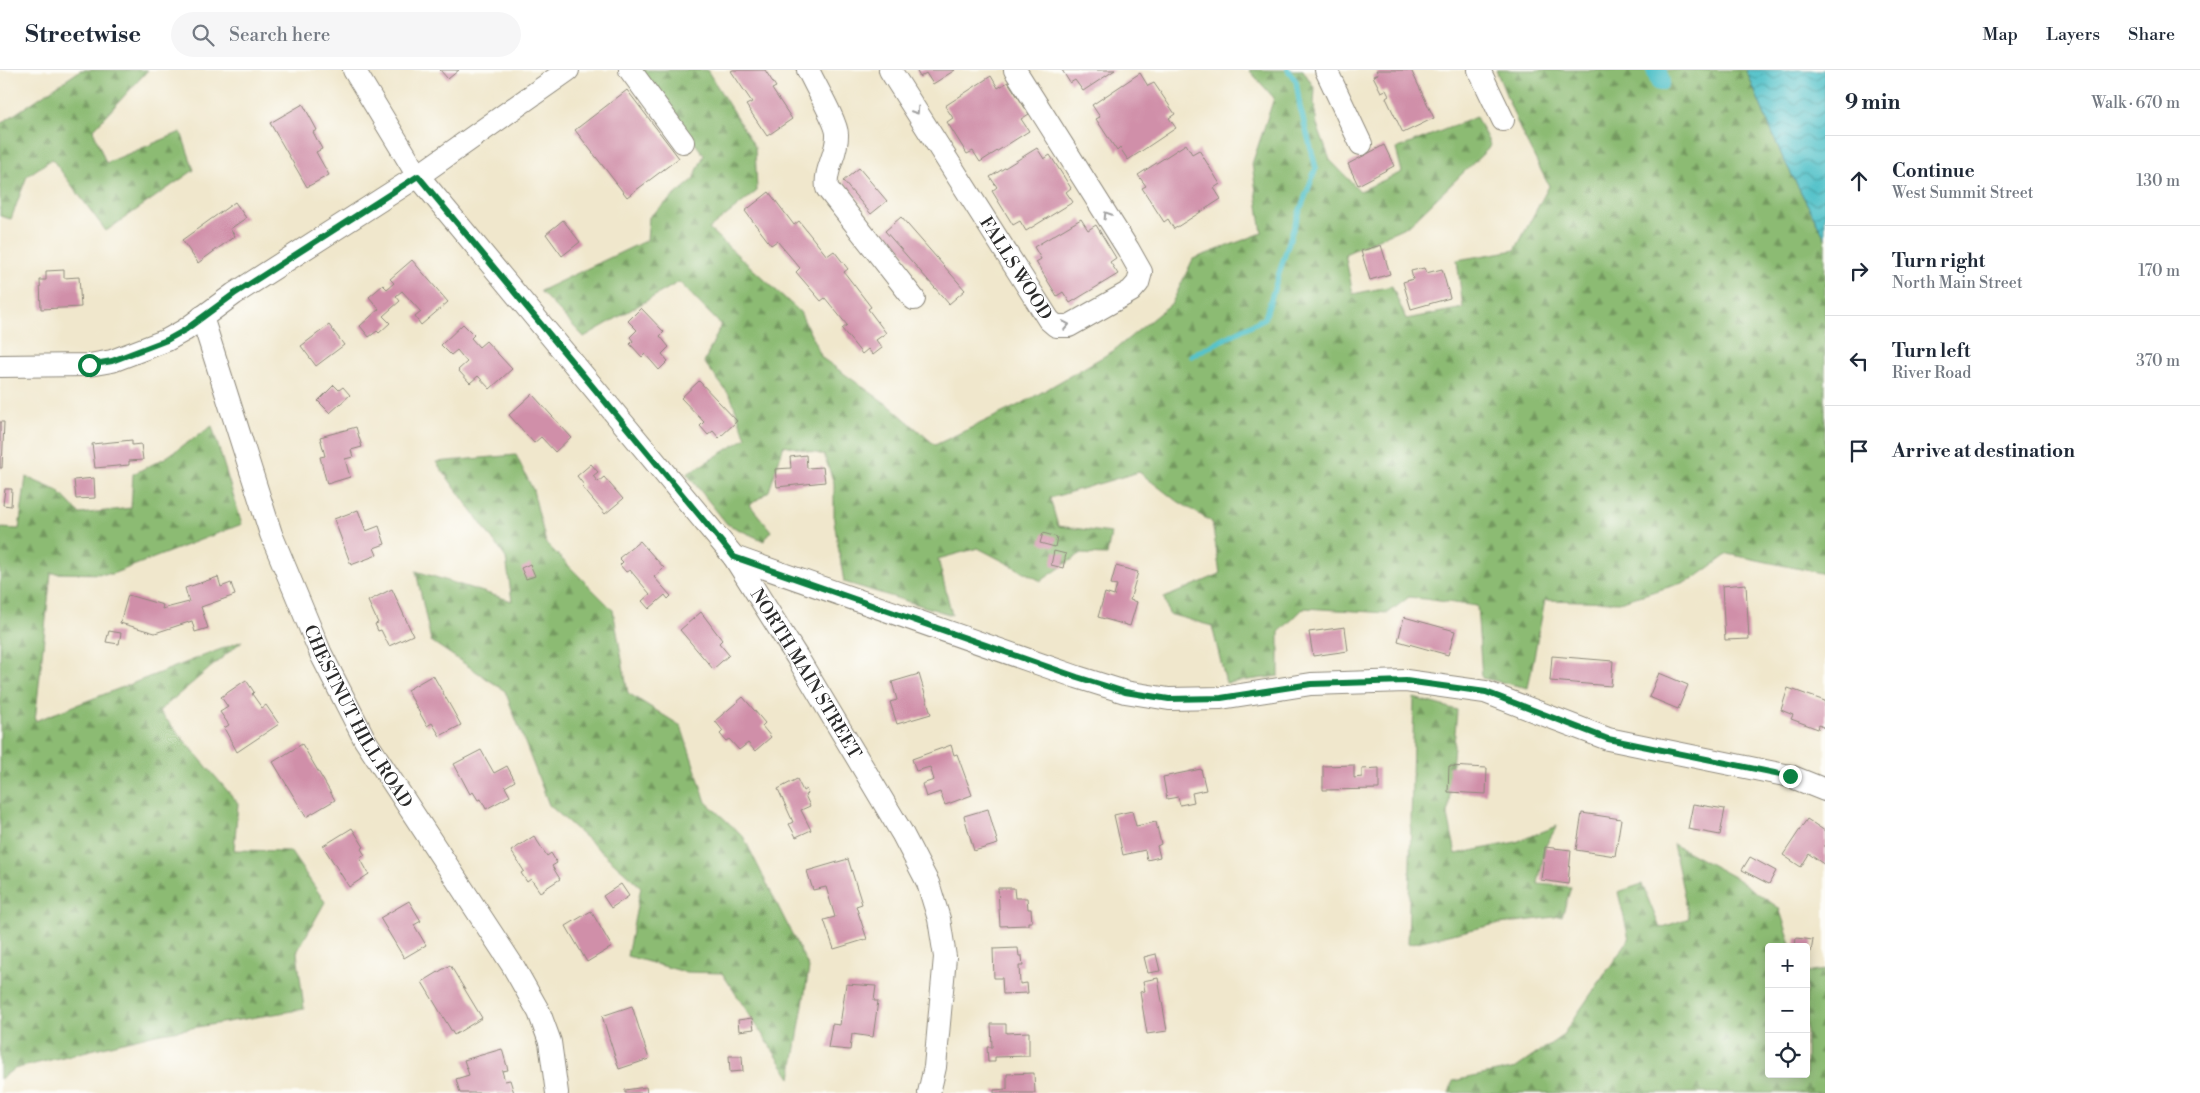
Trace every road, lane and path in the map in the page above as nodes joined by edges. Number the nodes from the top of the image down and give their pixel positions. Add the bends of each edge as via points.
1 (354, 70) edge
2 (568, 70) edge
3 (630, 70) edge
4 (808, 70) edge
5 (890, 70) edge
6 (1015, 70) edge
7 (1326, 70) edge
8 (1479, 70) edge
9 (1503, 120) dead end
10 (683, 142) dead end
11 (1361, 144) dead end
12 (418, 176) junction
13 (914, 298) dead end
14 (202, 317) junction
15 (0, 366) edge
16 (734, 557) junction
17 (1825, 790) edge
18 (557, 1093) edge
19 (929, 1093) edge

1 - 12 street, NORTH MAIN STREET
2 - 12 street
3 - 10 street
4 - 13 street via 838,133 834,158 826,177 827,188
5 -> 6 street, FALLS WOOD via 1049,320 1056,326 1069,326 1131,291 1141,272
7 - 11 street
8 - 9 street
12 - 14 street
12 - 16 street, NORTH MAIN STREET
14 - 15 street via 167,340 112,361 89,365
14 - 18 street, CHESTNUT HILL ROAD via 271,534 321,654 365,740 540,1012 550,1042
16 - 17 street via 1125,692 1169,699 1221,698 1311,684 1406,681 1486,692 1608,739 1790,776
16 - 19 street, NORTH MAIN STREET via 852,747 928,883 940,919 945,957 935,1067

